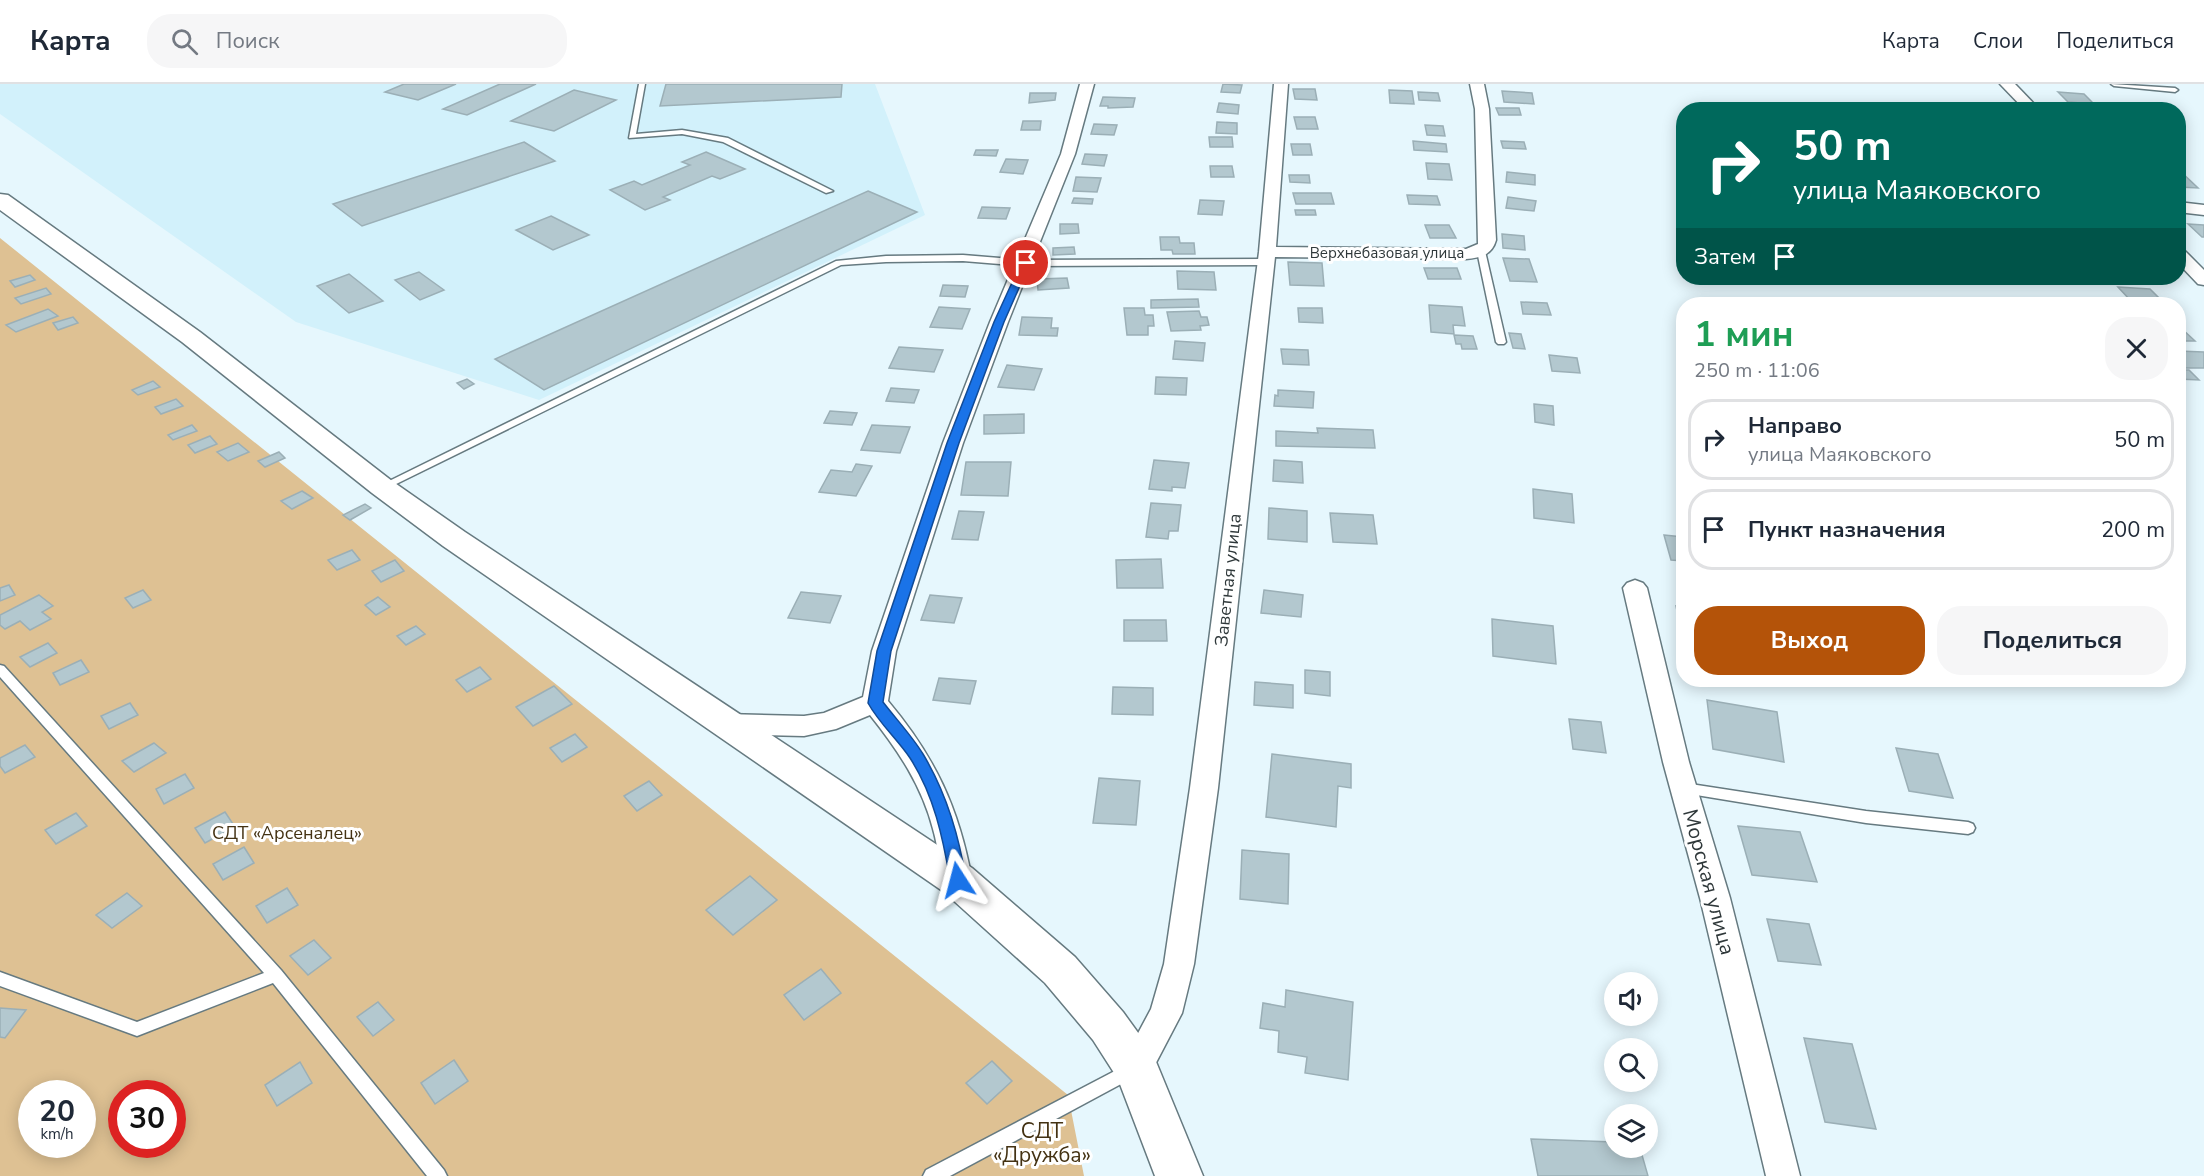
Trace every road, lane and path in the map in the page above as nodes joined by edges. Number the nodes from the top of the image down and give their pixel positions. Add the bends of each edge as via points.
1 (642, 84) edge
2 (1087, 84) edge
3 (1281, 84) edge
4 (1477, 84) edge
5 (2007, 84) edge
6 (2114, 84) edge
7 (2175, 90) dead end
8 (2025, 102) edge
9 (829, 191) dead end
10 (0, 200) edge
11 (2186, 208) edge
12 (2204, 210) edge
13 (1481, 250) junction
14 (1266, 257) junction
15 (2186, 262) edge
16 (1026, 263) junction
17 (2204, 280) edge
18 (1501, 342) dead end
19 (382, 487) junction
20 (1635, 588) dead end
21 (0, 669) edge
22 (875, 703) junction
23 (725, 724) junction
24 (1684, 788) junction
25 (1968, 828) dead end
26 (958, 880) junction
27 (276, 975) junction
28 (0, 979) edge
29 (1136, 1067) junction
30 (438, 1176) edge
31 (932, 1176) edge
32 (1179, 1176) edge
33 (1783, 1176) edge

1 - 9 lane via 632,136 682,132 725,141
2 - 16 street via 1068,154
3 - 14 street, Заветная улица
4 - 13 street, Верхнебазовая улица via 1482,109 1488,240
5 - 8 street
6 - 7 lane
10 - 19 street via 190,337
11 - 12 street
13 - 14 street, Верхнебазовая улица via 1466,254
13 - 18 lane
14 - 16 lane
14 - 29 street, Заветная улица via 1204,788 1179,964 1166,1013
15 - 17 street
16 - 19 lane via 963,258 886,259 830,266
16 - 22 street via 953,443 884,651
19 - 23 street
20 - 24 street, Морская улица
21 - 27 lane
22 - 23 street via 827,722 804,726
22 - 26 street via 916,756 937,794
23 - 26 street
24 - 25 lane via 1866,817
24 - 33 street, Морская улица
26 - 29 street via 1060,970 1108,1026
27 - 28 lane via 137,1029
27 - 30 lane
29 - 31 lane
29 - 32 street

